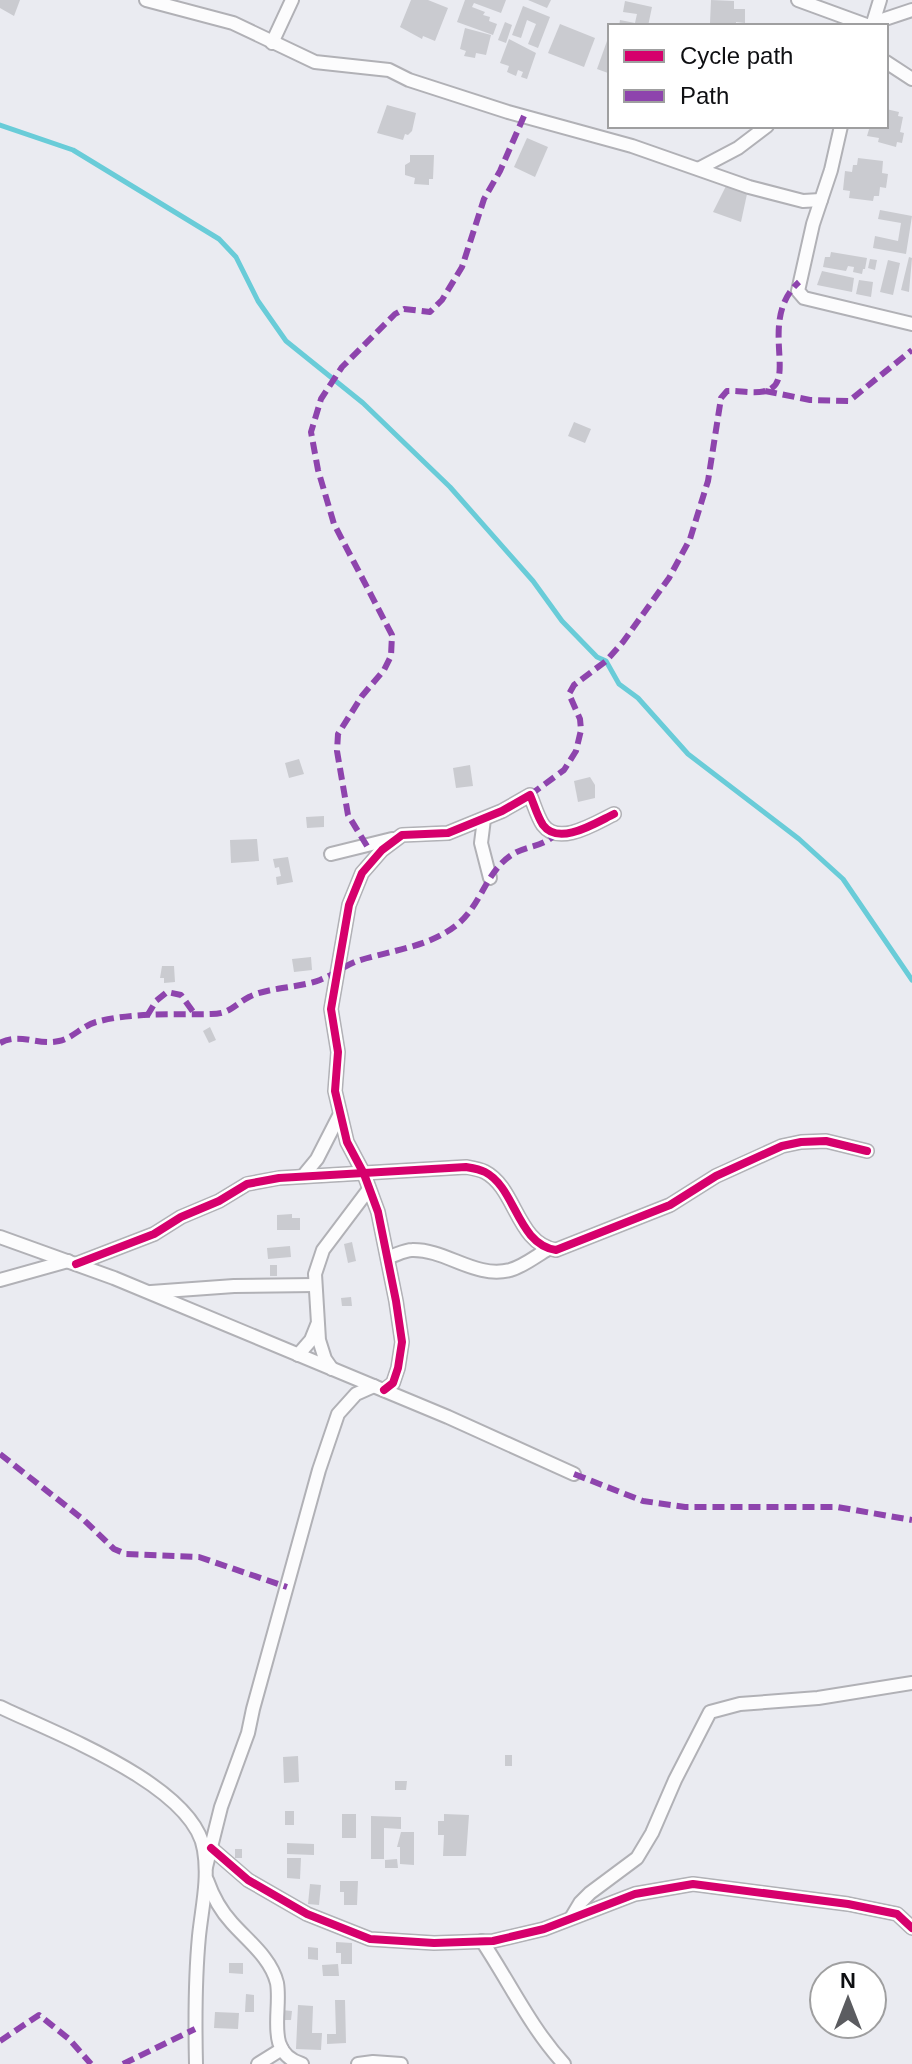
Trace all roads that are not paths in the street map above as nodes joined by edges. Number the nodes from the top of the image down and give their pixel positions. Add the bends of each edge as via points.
1 (146, 0) edge
2 (292, 0) edge
3 (798, 0) edge
4 (880, 0) edge
5 (912, 10) edge
6 (868, 24) edge
7 (871, 24) edge
8 (874, 24) edge
9 (272, 43) junction
10 (888, 63) edge
11 (912, 79) edge
12 (765, 128) edge
13 (840, 128) edge
14 (700, 168) junction
15 (821, 200) junction
16 (912, 324) edge
17 (614, 814) dead end
18 (484, 819) junction
19 (399, 838) junction
20 (331, 854) dead end
21 (490, 878) dead end
22 (340, 1114) junction
23 (867, 1151) dead end
24 (364, 1174) junction
25 (303, 1176) junction
26 (369, 1189) junction
27 (0, 1237) edge
28 (548, 1249) junction
29 (389, 1257) junction
30 (72, 1263) junction
31 (0, 1280) edge
32 (315, 1285) junction
33 (148, 1292) junction
34 (317, 1322) junction
35 (298, 1355) junction
36 (332, 1369) junction
37 (379, 1388) junction
38 (574, 1474) dead end
39 (912, 1683) edge
40 (0, 1707) edge
41 (211, 1848) junction
42 (206, 1872) junction
43 (571, 1918) junction
44 (912, 1928) edge
45 (482, 1941) junction
46 (282, 2049) junction
47 (196, 2064) edge
48 (258, 2064) edge
49 (302, 2064) edge
50 (358, 2064) edge
51 (401, 2064) edge
52 (564, 2064) edge

1 - 9 street via 233,23
2 - 9 street
3 - 6 street
4 - 7 street
5 - 8 street
9 - 14 street via 315,62 389,70 508,112
10 - 11 street
12 - 14 street
13 - 15 street
14 - 15 street via 780,196
15 - 16 street via 797,288 800,293
17 - 18 street via 583,830 554,832 542,823 530,795
18 - 19 street via 448,833
18 - 21 street via 481,843
19 - 20 street
19 - 22 street via 362,873 349,905 331,1009
22 - 24 street
22 - 25 street
23 - 28 street via 826,1141 782,1146 716,1176 670,1205
24 - 25 street
24 - 26 street
24 - 28 street via 466,1167 484,1172
25 - 30 street via 247,1184 154,1234
26 - 29 street
26 - 32 street via 323,1250
27 - 30 street
28 - 29 street via 524,1264 496,1272 428,1252 411,1250
29 - 37 street via 402,1342 393,1383
30 - 31 street
30 - 33 street
32 - 33 street
32 - 34 street
33 - 35 street
34 - 35 street
34 - 36 street
35 - 36 street
36 - 37 street
37 - 38 street
37 - 41 street via 356,1394 338,1414
39 - 43 street via 710,1712 637,1858 590,1893
40 - 42 street via 119,1763 158,1790 189,1816 200,1835
41 - 42 street
41 - 45 street via 248,1880 307,1914 370,1939
42 - 46 street via 213,1898 271,1968
42 - 47 street via 195,1984
43 - 44 street via 635,1894 693,1884 848,1904 897,1914
43 - 45 street
45 - 52 street via 524,2013
46 - 48 street
46 - 49 street
50 - 51 street

